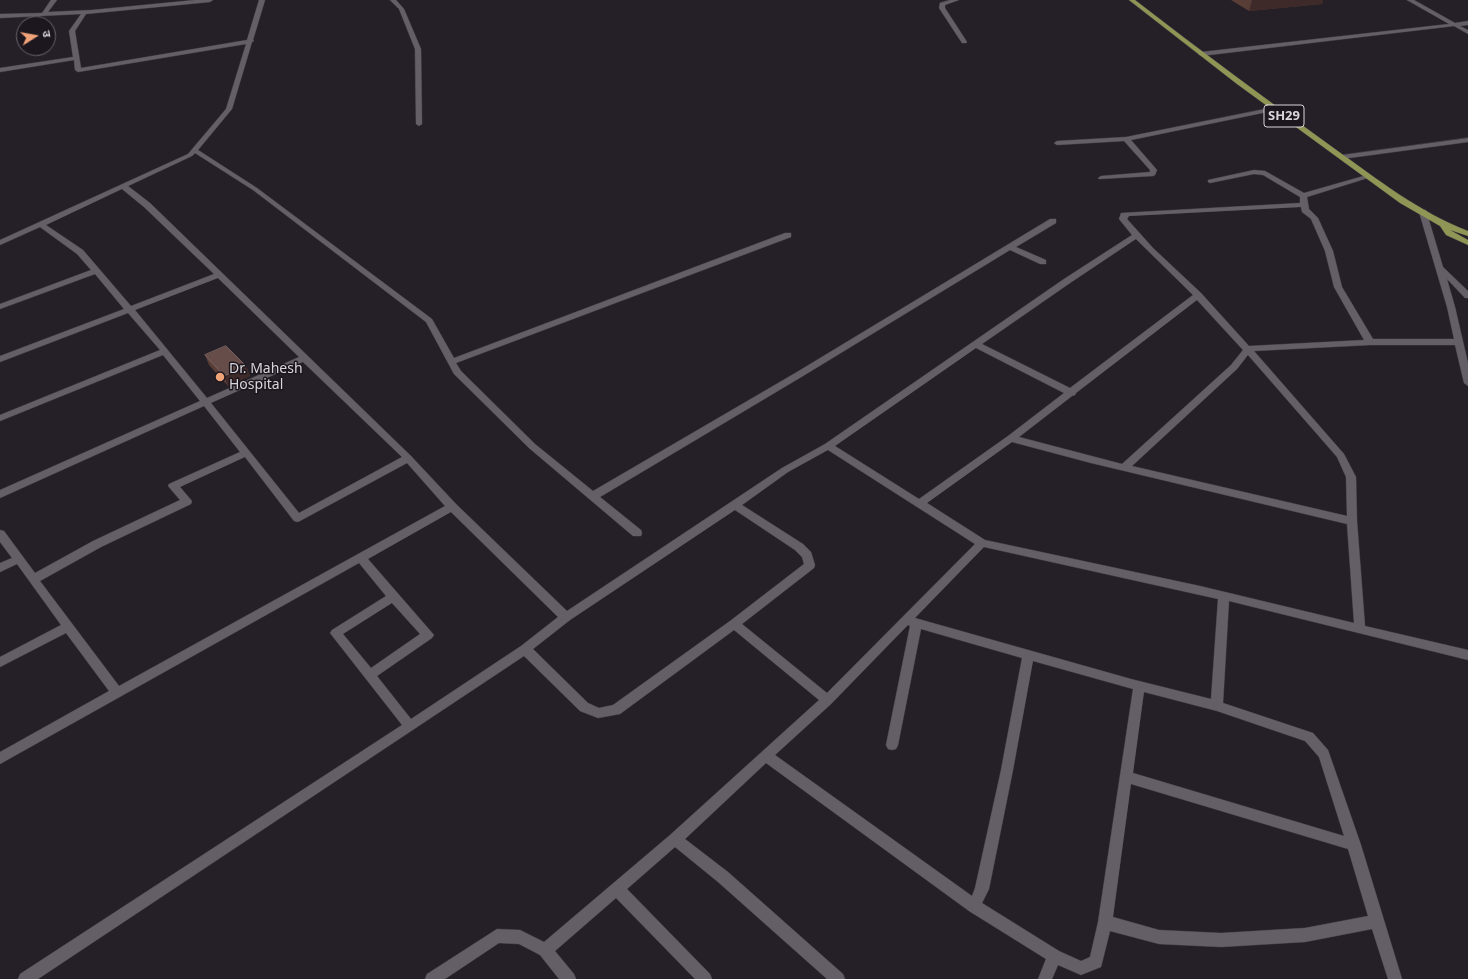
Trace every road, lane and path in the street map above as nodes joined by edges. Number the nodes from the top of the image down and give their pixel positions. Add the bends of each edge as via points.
1 (54, 0) edge
2 (210, 0) edge
3 (262, 0) edge
4 (393, 0) edge
5 (956, 0) edge
6 (1132, 0) edge
7 (1410, 0) edge
8 (84, 13) junction
9 (43, 14) junction
10 (0, 16) edge
11 (1468, 23) edge
12 (1454, 24) junction
13 (1468, 32) edge
14 (251, 41) junction
15 (964, 42) dead end
16 (1202, 54) junction
17 (76, 58) junction
18 (0, 70) edge
19 (1275, 109) junction
20 (419, 124) dead end
21 (1126, 139) junction
22 (1468, 140) edge
23 (1057, 143) dead end
24 (194, 150) junction
25 (1342, 157) junction
26 (1369, 176) junction
27 (1101, 178) dead end
28 (1210, 181) dead end
29 (123, 186) junction
30 (1304, 201) junction
31 (1423, 212) junction
32 (1053, 221) dead end
33 (40, 224) junction
34 (1442, 224) junction
35 (1468, 234) edge
36 (788, 235) dead end
37 (1136, 236) junction
38 (0, 243) edge
39 (1468, 243) edge
40 (1010, 247) junction
41 (1043, 262) dead end
42 (1439, 268) junction
43 (96, 272) junction
44 (220, 275) junction
45 (1198, 295) junction
46 (1468, 296) edge
47 (0, 307) edge
48 (129, 310) junction
49 (1370, 342) junction
50 (1458, 342) junction
51 (974, 344) junction
52 (1248, 349) junction
53 (165, 351) junction
54 (304, 358) junction
55 (0, 359) edge
56 (451, 362) junction
57 (1468, 383) edge
58 (1072, 393) junction
59 (206, 402) junction
60 (0, 418) edge
61 (1011, 438) junction
62 (828, 446) junction
63 (246, 453) junction
64 (408, 458) junction
65 (1124, 468) junction
66 (0, 494) edge
67 (593, 496) junction
68 (920, 503) junction
69 (735, 506) junction
70 (452, 507) junction
71 (1352, 521) junction
72 (638, 533) dead end
73 (0, 534) edge
74 (982, 543) junction
75 (361, 558) junction
76 (18, 559) junction
77 (0, 568) edge
78 (34, 579) junction
79 (1224, 596) junction
80 (393, 597) junction
81 (566, 617) junction
82 (911, 622) junction
83 (734, 624) junction
84 (69, 626) junction
85 (1360, 629) junction
86 (525, 649) junction
87 (1468, 655) edge
88 (1028, 656) junction
89 (0, 662) edge
90 (369, 675) junction
91 (1139, 686) junction
92 (117, 693) junction
93 (827, 700) junction
94 (1217, 706) junction
95 (410, 726) junction
96 (892, 745) dead end
97 (766, 756) junction
98 (0, 758) edge
99 (1126, 777) junction
100 (675, 839) junction
101 (1354, 845) junction
102 (617, 889) junction
103 (974, 906) junction
104 (1378, 921) junction
105 (1105, 922) junction
106 (545, 950) junction
107 (1054, 956) junction
108 (25, 979) edge
109 (432, 979) edge
110 (569, 979) edge
111 (705, 979) edge
112 (838, 979) edge
113 (1045, 979) edge
114 (1395, 979) edge

1 - 9 street
2 - 8 street
3 - 14 street
4 - 20 street via 401,9 418,49
5 - 15 street via 942,4 942,8
6 - 16 main road, SH29
7 - 12 street
8 - 9 street
8 - 17 street via 72,31
9 - 10 street
11 - 12 street
12 - 13 street
12 - 16 street
14 - 17 street via 78,70
14 - 24 street via 229,109
16 - 19 main road, SH29
17 - 18 street
19 - 21 street
19 - 25 main road, SH29
21 - 23 street
21 - 27 street via 1154,170 1153,174
22 - 25 street
24 - 29 street via 190,155
24 - 56 street via 255,188 429,321
25 - 26 main road, SH29
26 - 30 street
26 - 31 main road, SH29
28 - 30 street via 1254,172 1265,173
29 - 33 street
29 - 44 street via 147,205
30 - 37 street via 1124,215 1123,219
30 - 49 street via 1305,210 1314,218 1329,251 1338,286
31 - 34 main road, SH29
31 - 42 street
32 - 40 street
33 - 38 street
33 - 43 street via 80,252
34 - 35 main road, SH29
34 - 39 main road via 1449,233
36 - 56 street
37 - 45 street
37 - 51 street
40 - 41 street
40 - 67 street
42 - 46 street
42 - 50 street
43 - 47 street
43 - 48 street
44 - 48 street
44 - 54 street
45 - 52 street
45 - 58 street
48 - 53 street
48 - 55 street
49 - 50 street
49 - 52 street
50 - 57 street
51 - 58 street
51 - 62 street
52 - 65 street via 1234,367
52 - 71 street via 1341,456 1351,477
53 - 59 street
53 - 60 street
54 - 59 street
54 - 64 street
56 - 67 street via 457,372 532,446
58 - 61 street
59 - 63 street
59 - 66 street
61 - 65 street
61 - 68 street
62 - 68 street
62 - 69 street via 785,470
63 - 64 street via 298,518
63 - 78 street via 173,486 187,501 97,544
64 - 70 street
65 - 71 street
67 - 72 street
68 - 74 street
69 - 81 street
69 - 83 street via 799,547 807,555 810,565
70 - 75 street
70 - 81 street
71 - 85 street
73 - 76 street
74 - 79 street
74 - 82 street
75 - 80 street
75 - 92 street
76 - 77 street
76 - 78 street
78 - 84 street
79 - 85 street
79 - 94 street
80 - 90 street via 336,633
80 - 90 street via 428,635
81 - 86 street
82 - 88 street
82 - 93 street
82 - 96 street
83 - 86 street via 616,710 598,713 584,707
83 - 93 street
84 - 89 street
84 - 92 street
85 - 87 street
86 - 95 street
88 - 91 street
88 - 103 street via 984,882
90 - 95 street
91 - 94 street
91 - 99 street
92 - 98 street
93 - 97 street
94 - 101 street via 1309,737 1324,754
95 - 108 street
97 - 100 street
97 - 103 street
99 - 101 street
99 - 105 street
100 - 102 street
100 - 112 street via 723,877
101 - 104 street
102 - 106 street
102 - 111 street
103 - 107 street
104 - 105 street via 1305,935 1221,940 1159,937
104 - 114 street
105 - 107 street via 1096,962 1081,968
106 - 109 street via 520,937 497,936
106 - 110 street
107 - 113 street

